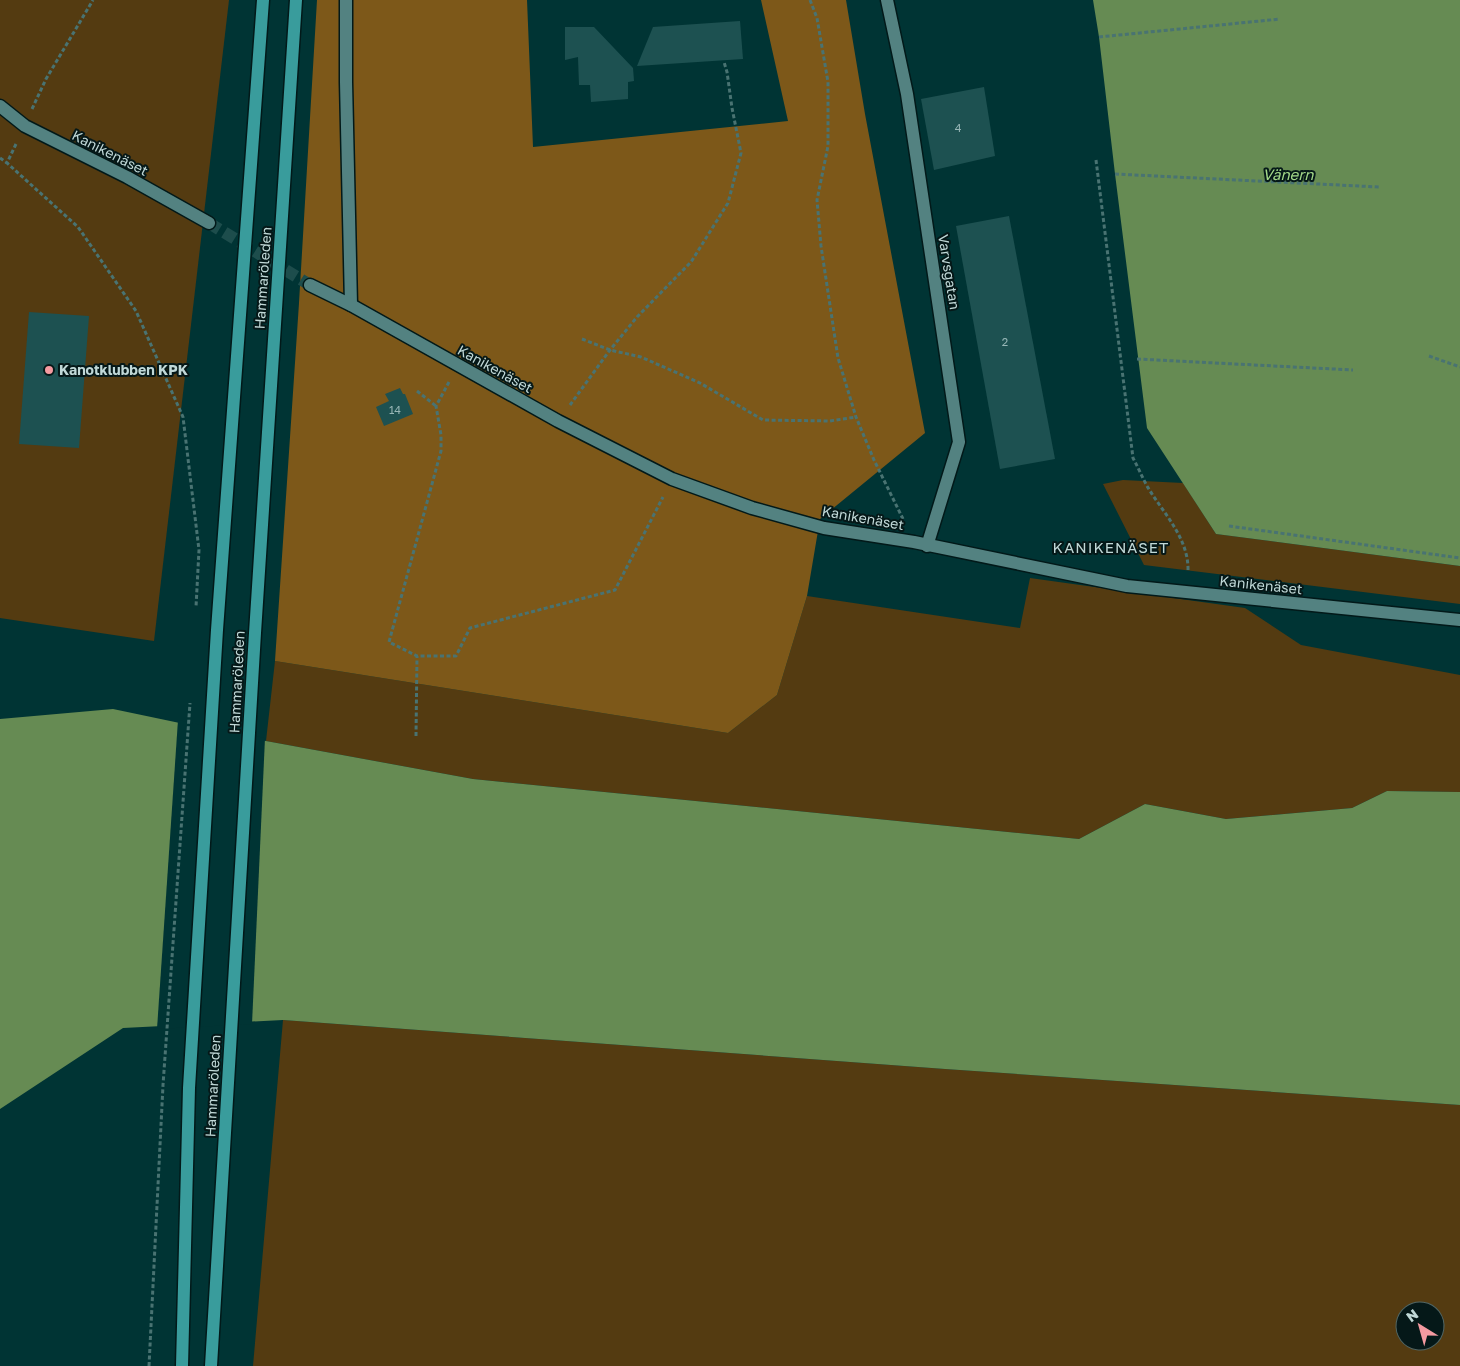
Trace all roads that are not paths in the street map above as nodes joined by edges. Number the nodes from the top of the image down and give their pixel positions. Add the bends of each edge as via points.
1 (263, 0) edge
2 (296, 0) edge
3 (346, 0) edge
4 (887, 0) edge
5 (0, 106) edge
6 (209, 223) tunnel mouth
7 (310, 285) tunnel mouth
8 (351, 305) junction
9 (927, 546) junction
10 (1460, 620) edge
11 (182, 1366) edge
12 (211, 1366) edge

1 - 11 main road, Hammaröleden via 217,630 189,1088
2 - 12 main road, Hammaröleden
3 - 8 street
4 - 9 street, Varvsgatan via 906,94 959,442
5 - 6 street, Kanikenäset via 25,126
7 - 8 street, Kanikenäset
8 - 9 street, Kanikenäset via 558,422 672,479 752,508 824,528
9 - 10 street, Kanikenäset via 1127,586

